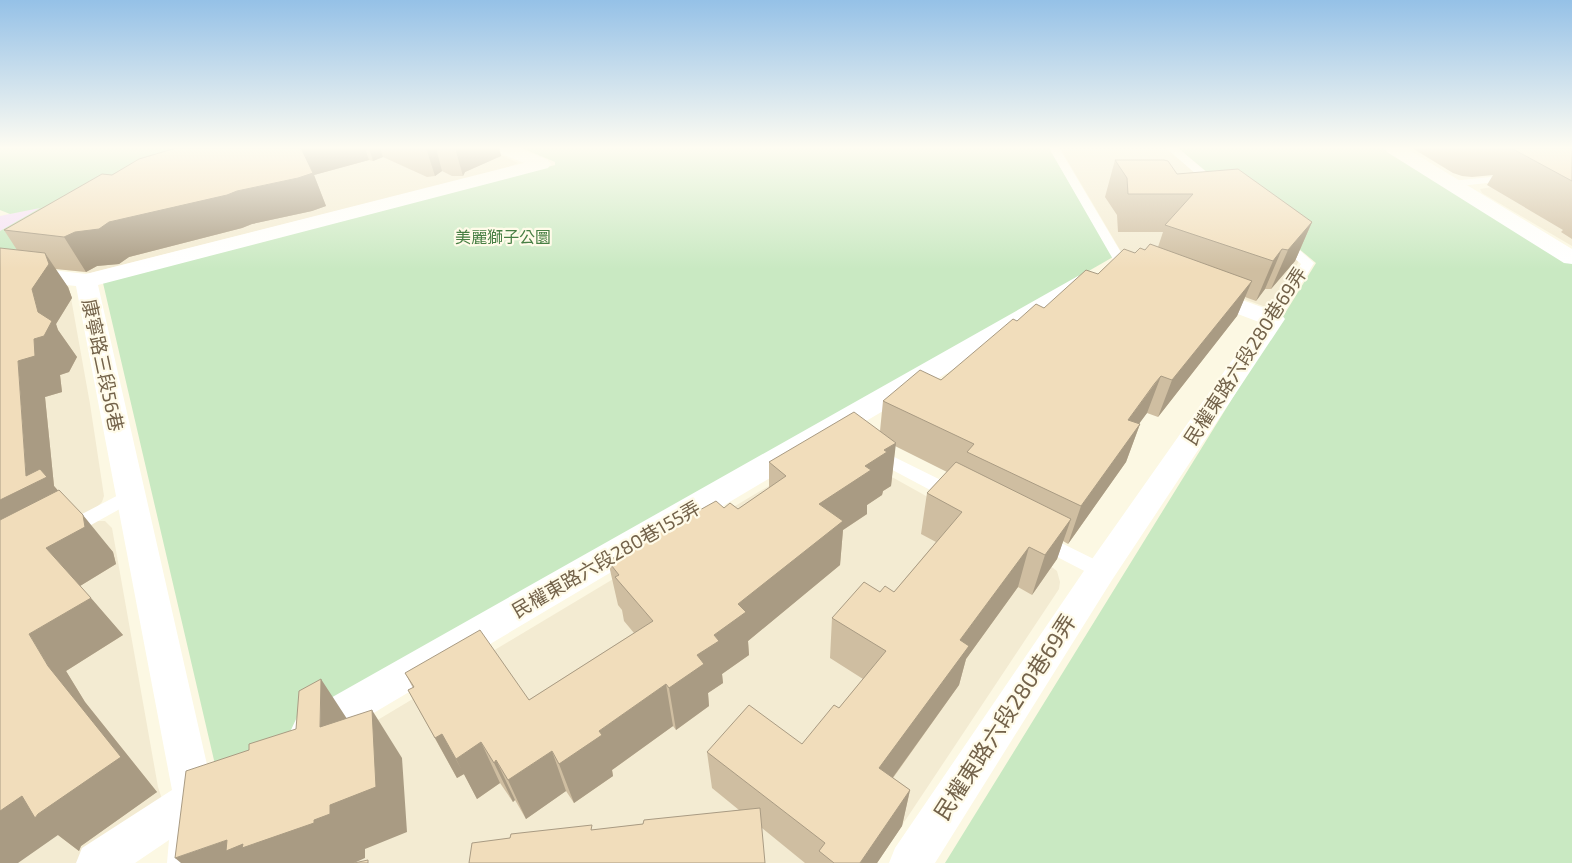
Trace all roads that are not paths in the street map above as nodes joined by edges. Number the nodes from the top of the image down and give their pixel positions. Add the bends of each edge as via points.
1 (447, 188) edge
2 (1080, 188) edge
3 (1218, 188) edge
4 (1458, 188) edge
5 (1224, 193) edge
6 (1270, 231) edge
7 (25, 253) edge
8 (1572, 258) edge
9 (1129, 265) joint
10 (0, 270) edge
11 (86, 280) junction
12 (1183, 285) edge
13 (1273, 319) junction
14 (844, 437) junction
15 (130, 495) junction
16 (969, 503) edge
17 (1022, 530) edge
18 (52, 538) edge
19 (1101, 571) junction
20 (288, 743) edge
21 (237, 773) edge
22 (194, 798) junction
23 (97, 863) edge
24 (188, 863) edge
25 (910, 863) edge

1 - 11 street, 康寧路三段56巷
2 - 9 lane
3 - 5 lane
4 - 8 street
6 - 13 lane, 民權東路六段280巷69弄 via 1308,263
7 - 10 street
9 - 14 street, 民權東路六段280巷155弄
10 - 11 street
11 - 15 street, 康寧路三段56巷
12 - 13 street
13 - 19 street, 民權東路六段280巷69弄
14 - 16 lane
14 - 20 street, 民權東路六段280巷155弄
15 - 18 lane
15 - 22 street, 康寧路三段56巷
17 - 19 lane
19 - 25 street, 民權東路六段280巷69弄
21 - 22 street
22 - 23 street
22 - 24 street, 康寧路三段56巷

